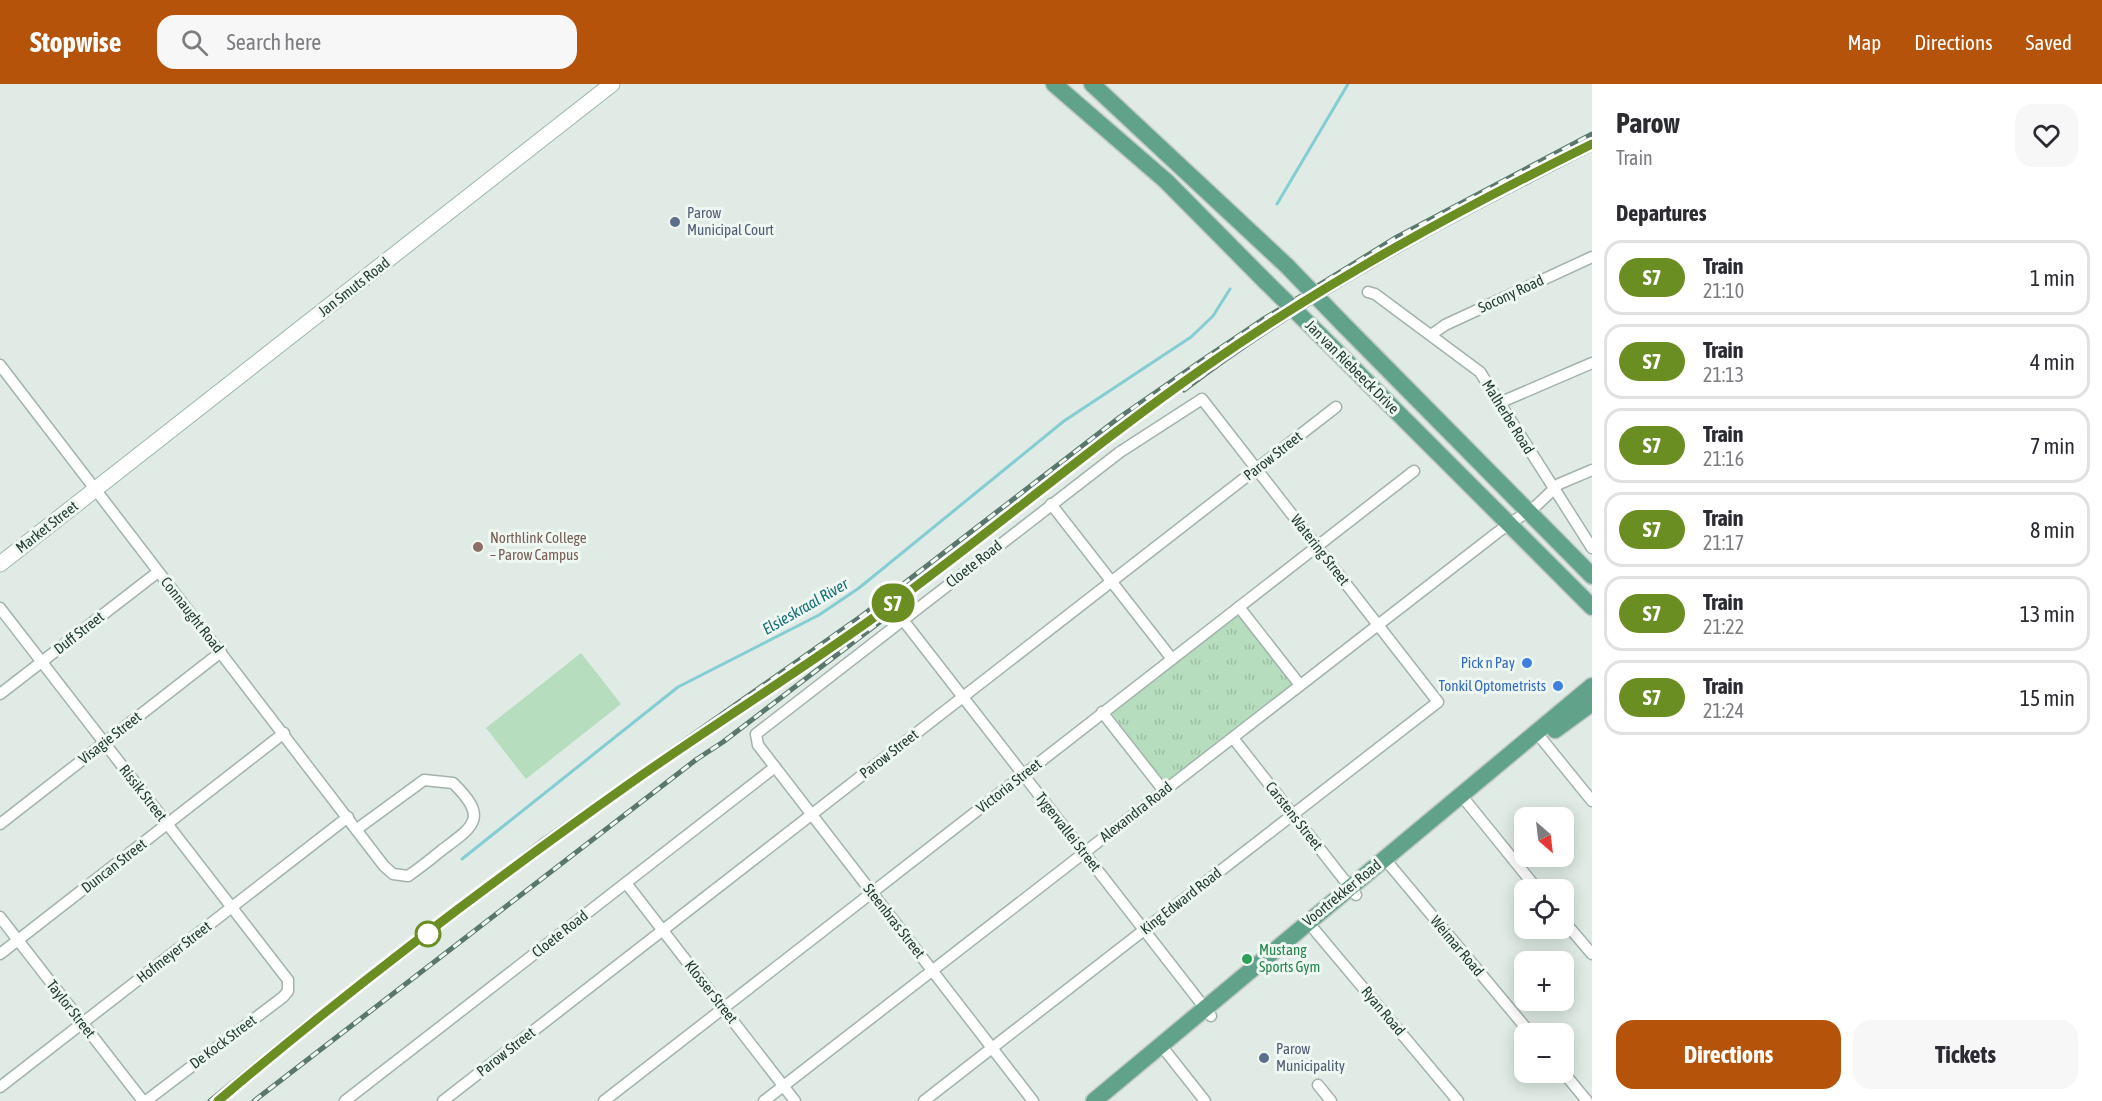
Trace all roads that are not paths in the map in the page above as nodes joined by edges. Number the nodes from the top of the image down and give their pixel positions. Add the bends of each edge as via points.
1 (612, 84) edge
2 (1054, 84) edge
3 (1092, 84) edge
4 (1592, 257) edge
5 (1368, 292) dead end
6 (1431, 335) junction
7 (1592, 363) edge
8 (0, 365) edge
9 (1202, 399) joint
10 (1499, 403) junction
11 (1336, 407) dead end
12 (1257, 469) junction
13 (1592, 470) edge
14 (1414, 471) dead end
15 (1554, 489) junction
16 (95, 490) junction
17 (1051, 504) junction
18 (1528, 511) junction
19 (1509, 524) junction
20 (1317, 546) junction
21 (1592, 548) edge
22 (0, 564) edge
23 (158, 572) junction
24 (1592, 576) edge
25 (1112, 581) junction
26 (1239, 607) junction
27 (1592, 607) edge
28 (0, 608) edge
29 (903, 620) junction
30 (1378, 625) junction
31 (221, 652) junction
32 (1172, 659) junction
33 (42, 662) junction
34 (1592, 678) edge
35 (1300, 685) junction
36 (1592, 686) edge
37 (0, 694) edge
38 (963, 697) junction
39 (1585, 700) edge
40 (1438, 702) joint
41 (1102, 712) junction
42 (284, 733) junction
43 (1539, 736) junction
44 (1233, 738) junction
45 (756, 740) joint
46 (104, 743) junction
47 (775, 767) junction
48 (1023, 775) junction
49 (1164, 791) junction
50 (1464, 799) junction
51 (1592, 801) edge
52 (812, 814) junction
53 (1293, 815) junction
54 (348, 817) junction
55 (0, 824) edge
56 (167, 824) junction
57 (357, 829) junction
58 (1084, 853) junction
59 (1388, 862) junction
60 (1529, 879) edge
61 (626, 883) junction
62 (1353, 891) junction
63 (872, 892) junction
64 (232, 907) junction
65 (0, 917) edge
66 (1311, 925) junction
67 (663, 930) junction
68 (1144, 930) junction
69 (1574, 933) edge
70 (18, 940) junction
71 (0, 954) edge
72 (1592, 954) edge
73 (932, 971) junction
74 (287, 977) joint
75 (724, 1008) junction
76 (1208, 1013) junction
77 (82, 1023) junction
78 (1522, 1023) edge
79 (992, 1048) junction
80 (1163, 1048) junction
81 (1572, 1083) edge
82 (1318, 1085) dead end
83 (784, 1086) junction
84 (0, 1087) edge
85 (145, 1101) edge
86 (345, 1101) edge
87 (443, 1101) edge
88 (604, 1101) edge
89 (764, 1101) edge
90 (795, 1101) edge
91 (924, 1101) edge
92 (1033, 1101) edge
93 (1094, 1101) edge
94 (1109, 1101) edge
95 (1205, 1101) edge
96 (1332, 1101) edge
97 (1458, 1101) edge
98 (1587, 1101) edge

1 - 16 street, Jan Smuts Road
2 - 19 main road, Jan van Riebeeck Drive, bridge via 1166,181
3 - 18 main road, Jan van Riebeeck Drive, bridge via 1287,266
4 - 6 street, Socony Road
5 - 6 street, Malherbe Road
6 - 10 street, Malherbe Road via 1474,367
7 - 10 street
8 - 16 street, Connaught Road
9 - 12 street, Watering Street
9 - 17 street, Cloete Road via 1119,452
10 - 15 street, Malherbe Road
11 - 12 street, Parow Street
12 - 20 street, Watering Street
12 - 25 street, Parow Street
13 - 15 street, Alexandra Road
14 - 20 street, Victoria Street
15 - 18 street, Alexandra Road
15 - 21 street, Malherbe Road
16 - 22 street, Market Street
16 - 23 street, Connaught Road
17 - 25 street
17 - 29 street, Cloete Road
18 - 19 street, Alexandra Road
18 - 24 main road, Jan van Riebeeck Drive
19 - 27 main road, Jan van Riebeeck Drive
19 - 30 street, Alexandra Road
20 - 26 street, Victoria Street
20 - 30 street, Watering Street
23 - 31 street, Connaught Road
23 - 33 street, Duff Street
25 - 32 street
25 - 38 street, Parow Street
26 - 32 street, Victoria Street
26 - 35 street
28 - 33 street, Rissik Street
29 - 38 street, Tygervallei Street
29 - 45 street, Cloete Road via 759,731
30 - 35 street, Alexandra Road
30 - 40 street, Watering Street
31 - 42 street, Connaught Road
31 - 46 street, Visagie Street
32 - 41 street, Victoria Street
33 - 37 street, Duff Street
33 - 46 street, Rissik Street
34 - 39 main road
35 - 44 street, Alexandra Road
36 - 39 main road, Voortrekker Road
38 - 48 street, Tygervallei Street
38 - 52 street, Parow Street
39 - 43 main road, Voortrekker Road
40 - 53 street, King Edward Road
41 - 48 street, Victoria Street
41 - 49 street
42 - 54 street, Connaught Road
42 - 56 street, Duncan Street
43 - 50 main road, Voortrekker Road
43 - 51 street
44 - 49 street, Alexandra Road
44 - 53 street, Carstens Street
45 - 47 street, Steenbras Street
46 - 55 street, Visagie Street
46 - 56 street, Rissik Street
47 - 52 street, Steenbras Street
47 - 61 street, Cloete Road
48 - 58 street, Tygervallei Street
48 - 63 street, Victoria Street
49 - 58 street, Alexandra Road
50 - 59 main road, Voortrekker Road
50 - 60 street
52 - 63 street, Steenbras Street
52 - 67 street, Parow Street
53 - 62 street, Carstens Street
53 - 68 street, King Edward Road
54 - 57 street, Connaught Road
54 - 64 street, Hofmeyer Street
56 - 64 street, Rissik Street
56 - 70 street, Duncan Street
57 - 57 street, Connaught Road via 424,780 453,783 467,799 474,816 465,834 408,876 393,874 384,866
58 - 68 street, Tygervallei Street
58 - 73 street, Alexandra Road
59 - 62 main road, Voortrekker Road
59 - 78 street, Weimar Road
61 - 67 street, Klosser Street
61 - 86 street, Cloete Road
62 - 66 main road, Voortrekker Road
63 - 73 street, Steenbras Street
63 - 75 street, Victoria Street
64 - 74 street, Rissik Street
64 - 77 street, Hofmeyer Street
65 - 70 street, Taylor Street
66 - 76 main road, Voortrekker Road
66 - 97 street, Ryan Road
67 - 75 street, Klosser Street
67 - 87 street, Parow Street
68 - 76 street, Tygervallei Street
68 - 79 street, King Edward Road
69 - 72 street
70 - 71 street, Duncan Street
70 - 77 street, Taylor Street
73 - 79 street, Steenbras Street
73 - 83 street, Alexandra Road
74 - 85 street, De Kock Street via 289,988 283,997
75 - 83 street, Klosser Street
75 - 88 street, Victoria Street
76 - 80 main road, Voortrekker Road
77 - 84 street, Hofmeyer Street
77 - 85 street, Taylor Street
79 - 91 street, King Edward Road
79 - 92 street, Steenbras Street
80 - 93 main road, Voortrekker Road
80 - 94 main road, Voortrekker Road
80 - 95 street
81 - 98 street
82 - 96 street
83 - 89 street, Alexandra Road
83 - 90 street, Klosser Street

